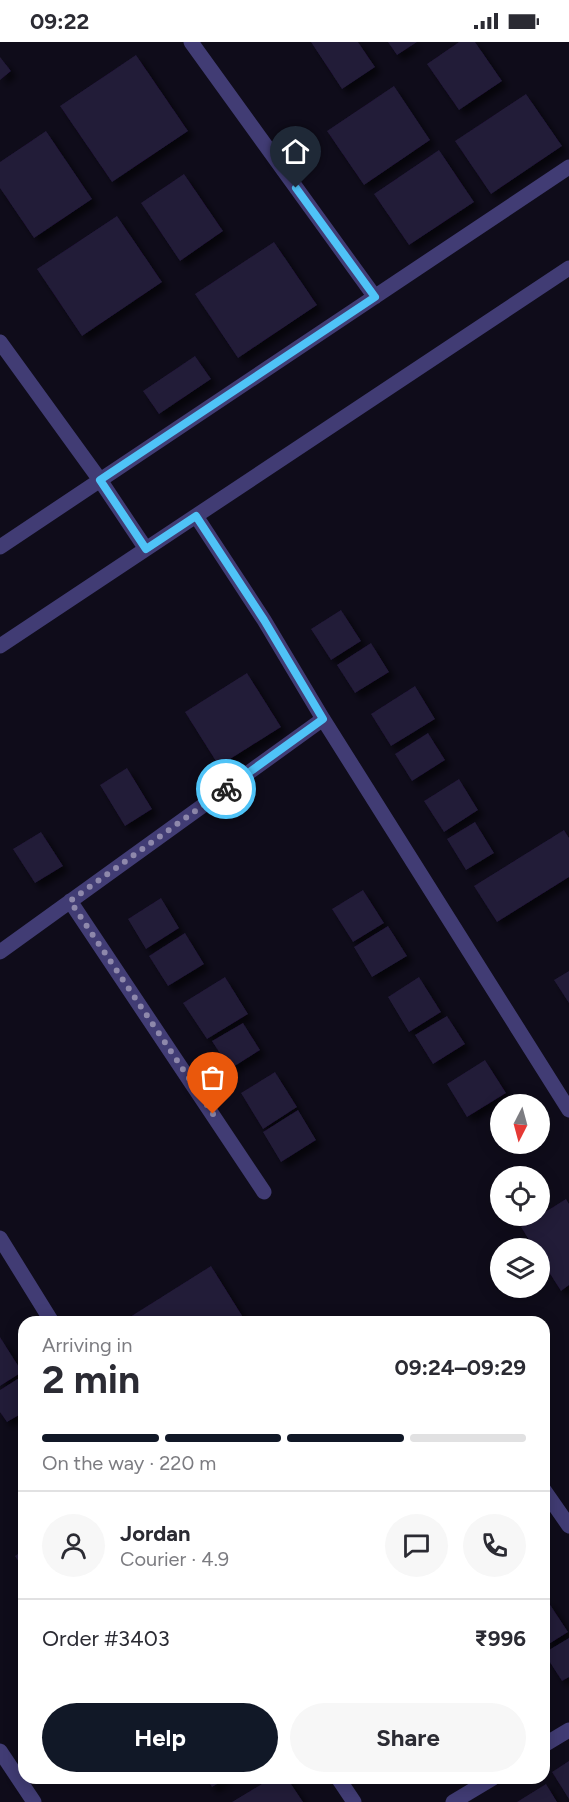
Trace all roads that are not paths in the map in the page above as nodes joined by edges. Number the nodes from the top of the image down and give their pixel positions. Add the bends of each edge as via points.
1 (191, 42) edge
2 (569, 166) edge
3 (569, 268) edge
4 (375, 297) junction
5 (0, 342) edge
6 (100, 480) junction
7 (196, 516) junction
8 (0, 547) edge
9 (146, 549) junction
10 (0, 646) edge
11 (323, 719) junction
12 (70, 901) junction
13 (0, 952) edge
14 (569, 1110) edge
15 (264, 1192) dead end
16 (0, 1238) edge
17 (48, 1316) edge
18 (550, 1499) edge
19 (569, 1526) edge
20 (569, 1730) edge
21 (550, 1741) edge
22 (0, 1751) edge
23 (18, 1778) edge
24 (22, 1784) edge
25 (342, 1784) edge
26 (483, 1784) edge
27 (34, 1802) edge
28 (354, 1802) edge
29 (453, 1802) edge

1 - 4 street
2 - 4 street
3 - 7 street
4 - 6 street
5 - 6 street
6 - 8 street
6 - 9 street
7 - 9 street
7 - 11 street
9 - 10 street
11 - 12 street
11 - 14 street
12 - 13 street
12 - 15 street
16 - 17 street
18 - 19 street
20 - 21 street
22 - 23 street
24 - 27 street
25 - 28 street
26 - 29 street

